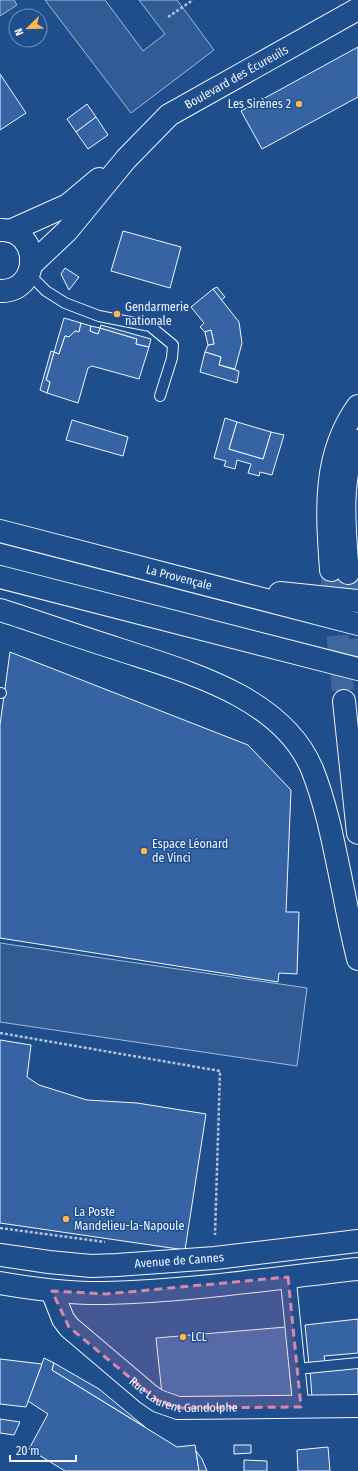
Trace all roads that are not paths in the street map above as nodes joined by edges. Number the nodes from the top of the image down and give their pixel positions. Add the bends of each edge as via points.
1 (358, 9) edge
2 (126, 159) junction
3 (5, 231) edge
4 (30, 269) junction
5 (0, 291) edge
6 (160, 396) dead end
7 (358, 406) edge
8 (358, 441) edge
9 (3, 532) edge
10 (1, 577) edge
11 (229, 590) junction
12 (358, 601) edge
13 (1, 610) edge
14 (358, 624) edge
15 (358, 669) edge
16 (344, 701) tunnel mouth
17 (358, 833) edge
18 (358, 959) edge
19 (358, 1241) edge
20 (0, 1255) edge
21 (358, 1269) edge
22 (288, 1276) junction
23 (0, 1284) edge
24 (52, 1291) junction
25 (358, 1363) edge
26 (297, 1369) junction
27 (358, 1406) edge
28 (301, 1407) junction

1 - 2 main road, Boulevard des Écureuils via 169,115
2 - 3 main road, Boulevard des Écureuils via 68,205
2 - 4 main road, Boulevard des Écureuils via 67,231
3 - 4 main road via 20,236 27,244 31,254
4 - 5 main road, Boulevard des Écureuils via 23,282 15,288
4 - 6 lane via 46,291 65,303 99,316 150,326 173,345 172,358
7 - 8 main road via 339,440 330,473 328,522 339,572 347,474
9 - 11 main road, La Provençale
10 - 15 main road
11 - 12 main road via 280,592
11 - 14 main road, La Provençale
13 - 18 main road via 192,674 239,696 270,715 296,743 311,768 329,823
16 - 17 main road
19 - 20 main road, Avenue de Cannes via 215,1258 91,1266
21 - 22 main road
22 - 24 main road via 106,1294
22 - 26 street
23 - 24 main road
24 - 28 main road, Rue Laurent Gandolphe via 63,1320 76,1334 158,1401 178,1408
25 - 26 lane
26 - 28 street
27 - 28 main road, Rue Laurent Gandolphe

